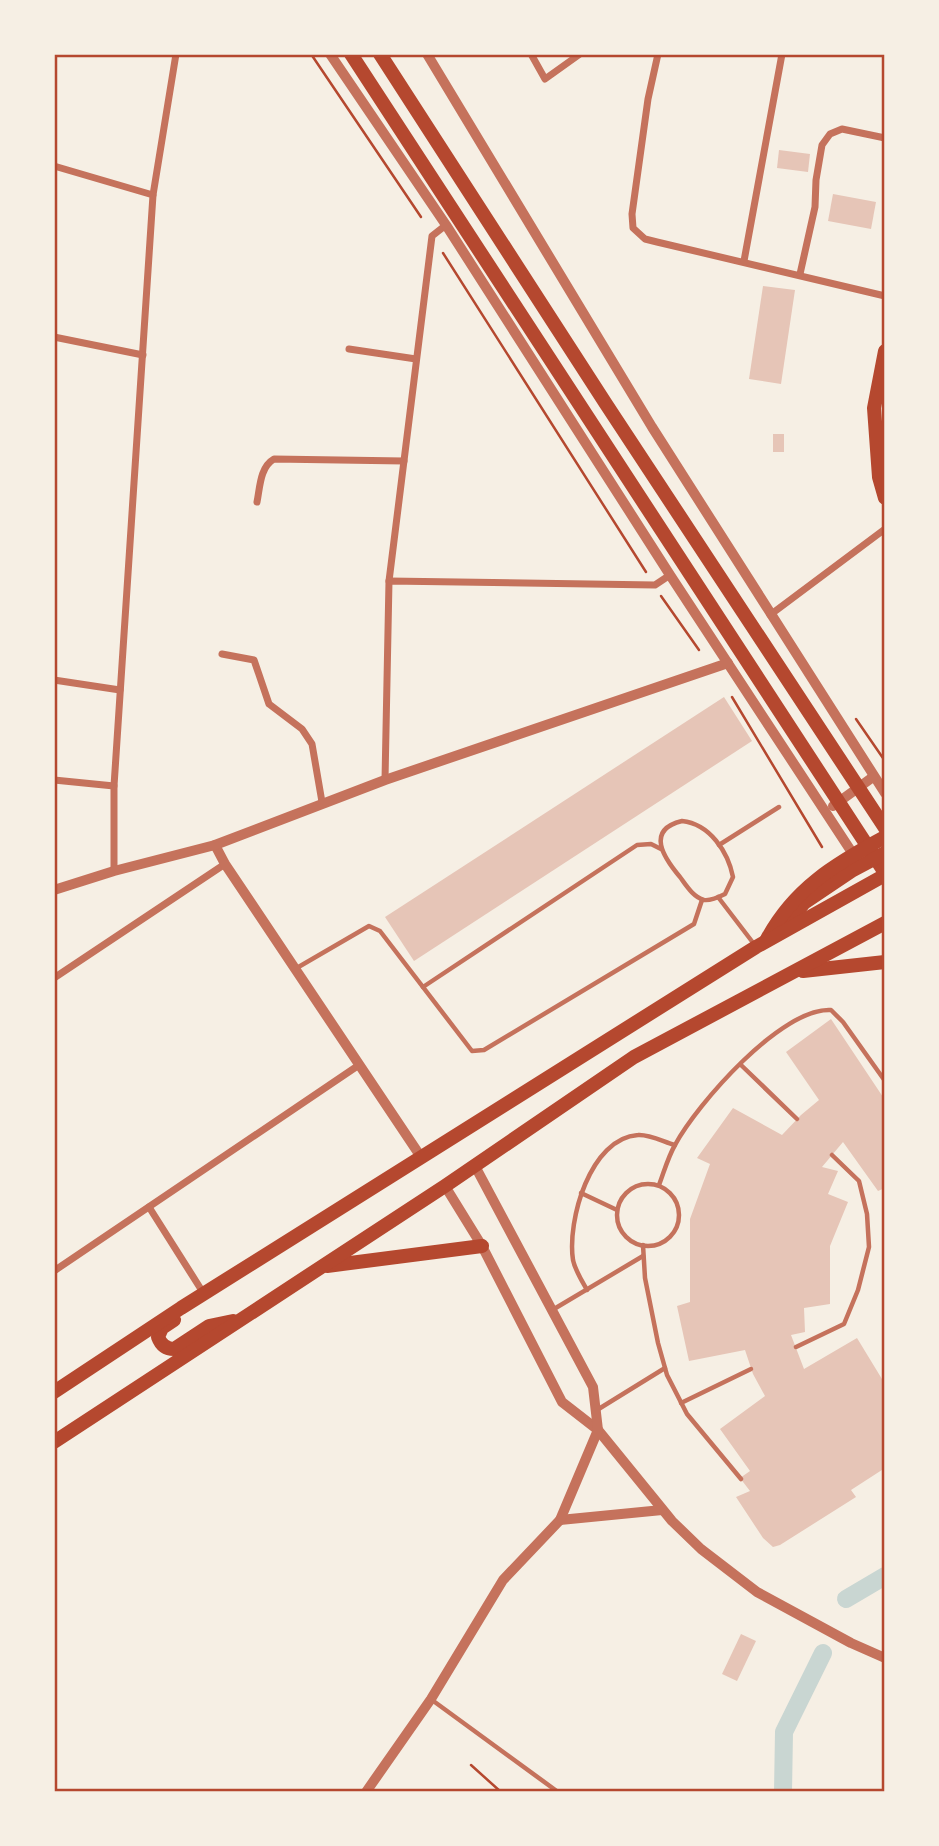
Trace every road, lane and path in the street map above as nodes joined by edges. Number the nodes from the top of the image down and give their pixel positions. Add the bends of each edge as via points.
1 (176, 54) edge
2 (311, 54) edge
3 (330, 54) edge
4 (351, 54) edge
5 (380, 54) edge
6 (427, 54) edge
7 (531, 54) edge
8 (580, 54) edge
9 (658, 54) edge
10 (782, 54) edge
11 (885, 138) edge
12 (54, 166) edge
13 (153, 195) junction
14 (421, 217) dead end
15 (446, 225) junction
16 (443, 254) dead end
17 (744, 261) junction
18 (800, 274) junction
19 (885, 296) edge
20 (54, 337) edge
21 (349, 349) dead end
22 (885, 351) edge
23 (143, 355) junction
24 (416, 359) junction
25 (404, 461) junction
26 (885, 498) edge
27 (257, 502) dead end
28 (885, 529) edge
29 (670, 575) junction
30 (650, 578) dead end
31 (389, 580) junction
32 (661, 595) dead end
33 (770, 615) junction
34 (699, 650) dead end
35 (222, 654) dead end
36 (728, 663) junction
37 (54, 680) edge
38 (120, 690) junction
39 (732, 696) dead end
40 (873, 777) junction
41 (54, 780) edge
42 (385, 780) junction
43 (114, 786) junction
44 (885, 793) edge
45 (322, 802) junction
46 (779, 807) dead end
47 (826, 811) junction
48 (885, 828) edge
49 (885, 836) edge
50 (215, 845) junction
51 (719, 845) junction
52 (822, 847) dead end
53 (661, 849) junction
54 (885, 853) edge
55 (853, 854) junction
56 (226, 864) junction
57 (114, 871) junction
58 (885, 874) edge
59 (54, 890) edge
60 (718, 897) junction
61 (702, 900) junction
62 (885, 923) edge
63 (781, 933) junction
64 (761, 945) junction
65 (885, 962) edge
66 (295, 969) junction
67 (795, 972) junction
68 (54, 978) edge
69 (423, 987) junction
70 (359, 1065) junction
71 (741, 1065) junction
72 (885, 1081) edge
73 (797, 1119) dead end
74 (675, 1145) junction
75 (832, 1155) dead end
76 (421, 1157) junction
77 (475, 1166) junction
78 (659, 1185) junction
79 (445, 1186) junction
80 (581, 1193) junction
81 (149, 1207) junction
82 (617, 1209) junction
83 (643, 1245) junction
84 (482, 1246) junction
85 (643, 1256) junction
86 (324, 1266) junction
87 (54, 1271) edge
88 (587, 1290) junction
89 (204, 1294) junction
90 (181, 1308) junction
91 (553, 1309) junction
92 (245, 1318) junction
93 (796, 1347) dead end
94 (665, 1368) junction
95 (751, 1369) dead end
96 (54, 1392) edge
97 (681, 1403) junction
98 (597, 1410) junction
99 (598, 1430) junction
100 (54, 1442) edge
101 (741, 1479) dead end
102 (662, 1510) junction
103 (560, 1520) junction
104 (885, 1658) edge
105 (431, 1699) junction
106 (471, 1765) dead end
107 (366, 1792) edge
108 (501, 1792) edge
109 (558, 1792) edge

1 - 13 street
2 - 14 path
3 - 15 street
4 - 58 main road
5 - 48 main road
6 - 33 street
7 - 8 street via 545,79
9 - 17 street via 633,228 645,239
10 - 17 street
11 - 18 street via 842,129 830,134 822,145 815,207
12 - 13 street
13 - 23 street
15 - 24 street via 432,236
15 - 29 street
16 - 30 path
17 - 18 street
18 - 19 street
20 - 23 street
21 - 24 street
22 - 26 main road via 874,408
23 - 38 street
24 - 25 street
25 - 27 street via 274,459 264,469
25 - 31 street
28 - 33 street
29 - 31 street via 655,585
29 - 36 street
31 - 42 street
32 - 34 path
33 - 40 street
35 - 45 street via 254,660 269,704 308,736
36 - 42 street
36 - 47 street
37 - 38 street
38 - 43 street
39 - 52 path
40 - 44 street
40 - 47 street
41 - 43 street
42 - 45 street
43 - 57 street
45 - 50 street
46 - 51 lane
47 - 55 street
49 - 55 main road
50 - 56 street
50 - 57 street
51 - 53 lane via 703,827 682,821 663,832
51 - 60 lane via 733,877 725,894
53 - 61 lane
53 - 69 lane via 637,845
54 - 63 main road via 804,903
55 - 64 main road via 810,883
56 - 66 street
56 - 68 street
57 - 59 street
58 - 63 main road
60 - 61 lane
60 - 64 lane
61 - 69 lane via 694,924 484,1050 472,1051
62 - 67 main road
63 - 64 main road
64 - 76 main road
65 - 67 main road
66 - 69 lane via 369,926 380,931
66 - 70 street
67 - 77 main road via 634,1057
70 - 76 street
70 - 81 street
71 - 72 lane via 794,1020 821,1009 831,1010
71 - 73 lane
71 - 74 lane via 712,1092
74 - 78 lane
74 - 80 lane via 638,1135 612,1144 596,1162
75 - 93 lane via 859,1181 869,1247 844,1324
76 - 89 main road
77 - 79 main road
77 - 91 street
78 - 82 lane via 635,1186
78 - 83 lane via 678,1205 678,1225 665,1241
79 - 84 street
79 - 86 main road
80 - 82 lane
80 - 88 lane via 573,1262
81 - 87 street
81 - 89 street
82 - 83 lane via 620,1230
83 - 85 lane
84 - 86 main road
84 - 99 street via 562,1402
85 - 88 lane
85 - 94 lane
86 - 92 main road
88 - 91 lane
89 - 90 main road
90 - 92 main road via 159,1337 169,1349 209,1326
90 - 96 main road
91 - 98 street via 593,1387
92 - 100 main road
94 - 97 lane
94 - 98 lane
95 - 97 lane
97 - 101 lane
98 - 99 street
99 - 102 street
99 - 103 street
102 - 103 street
102 - 104 street via 701,1549 751,1588
103 - 105 street via 503,1580
105 - 107 street
105 - 109 lane
106 - 108 path

